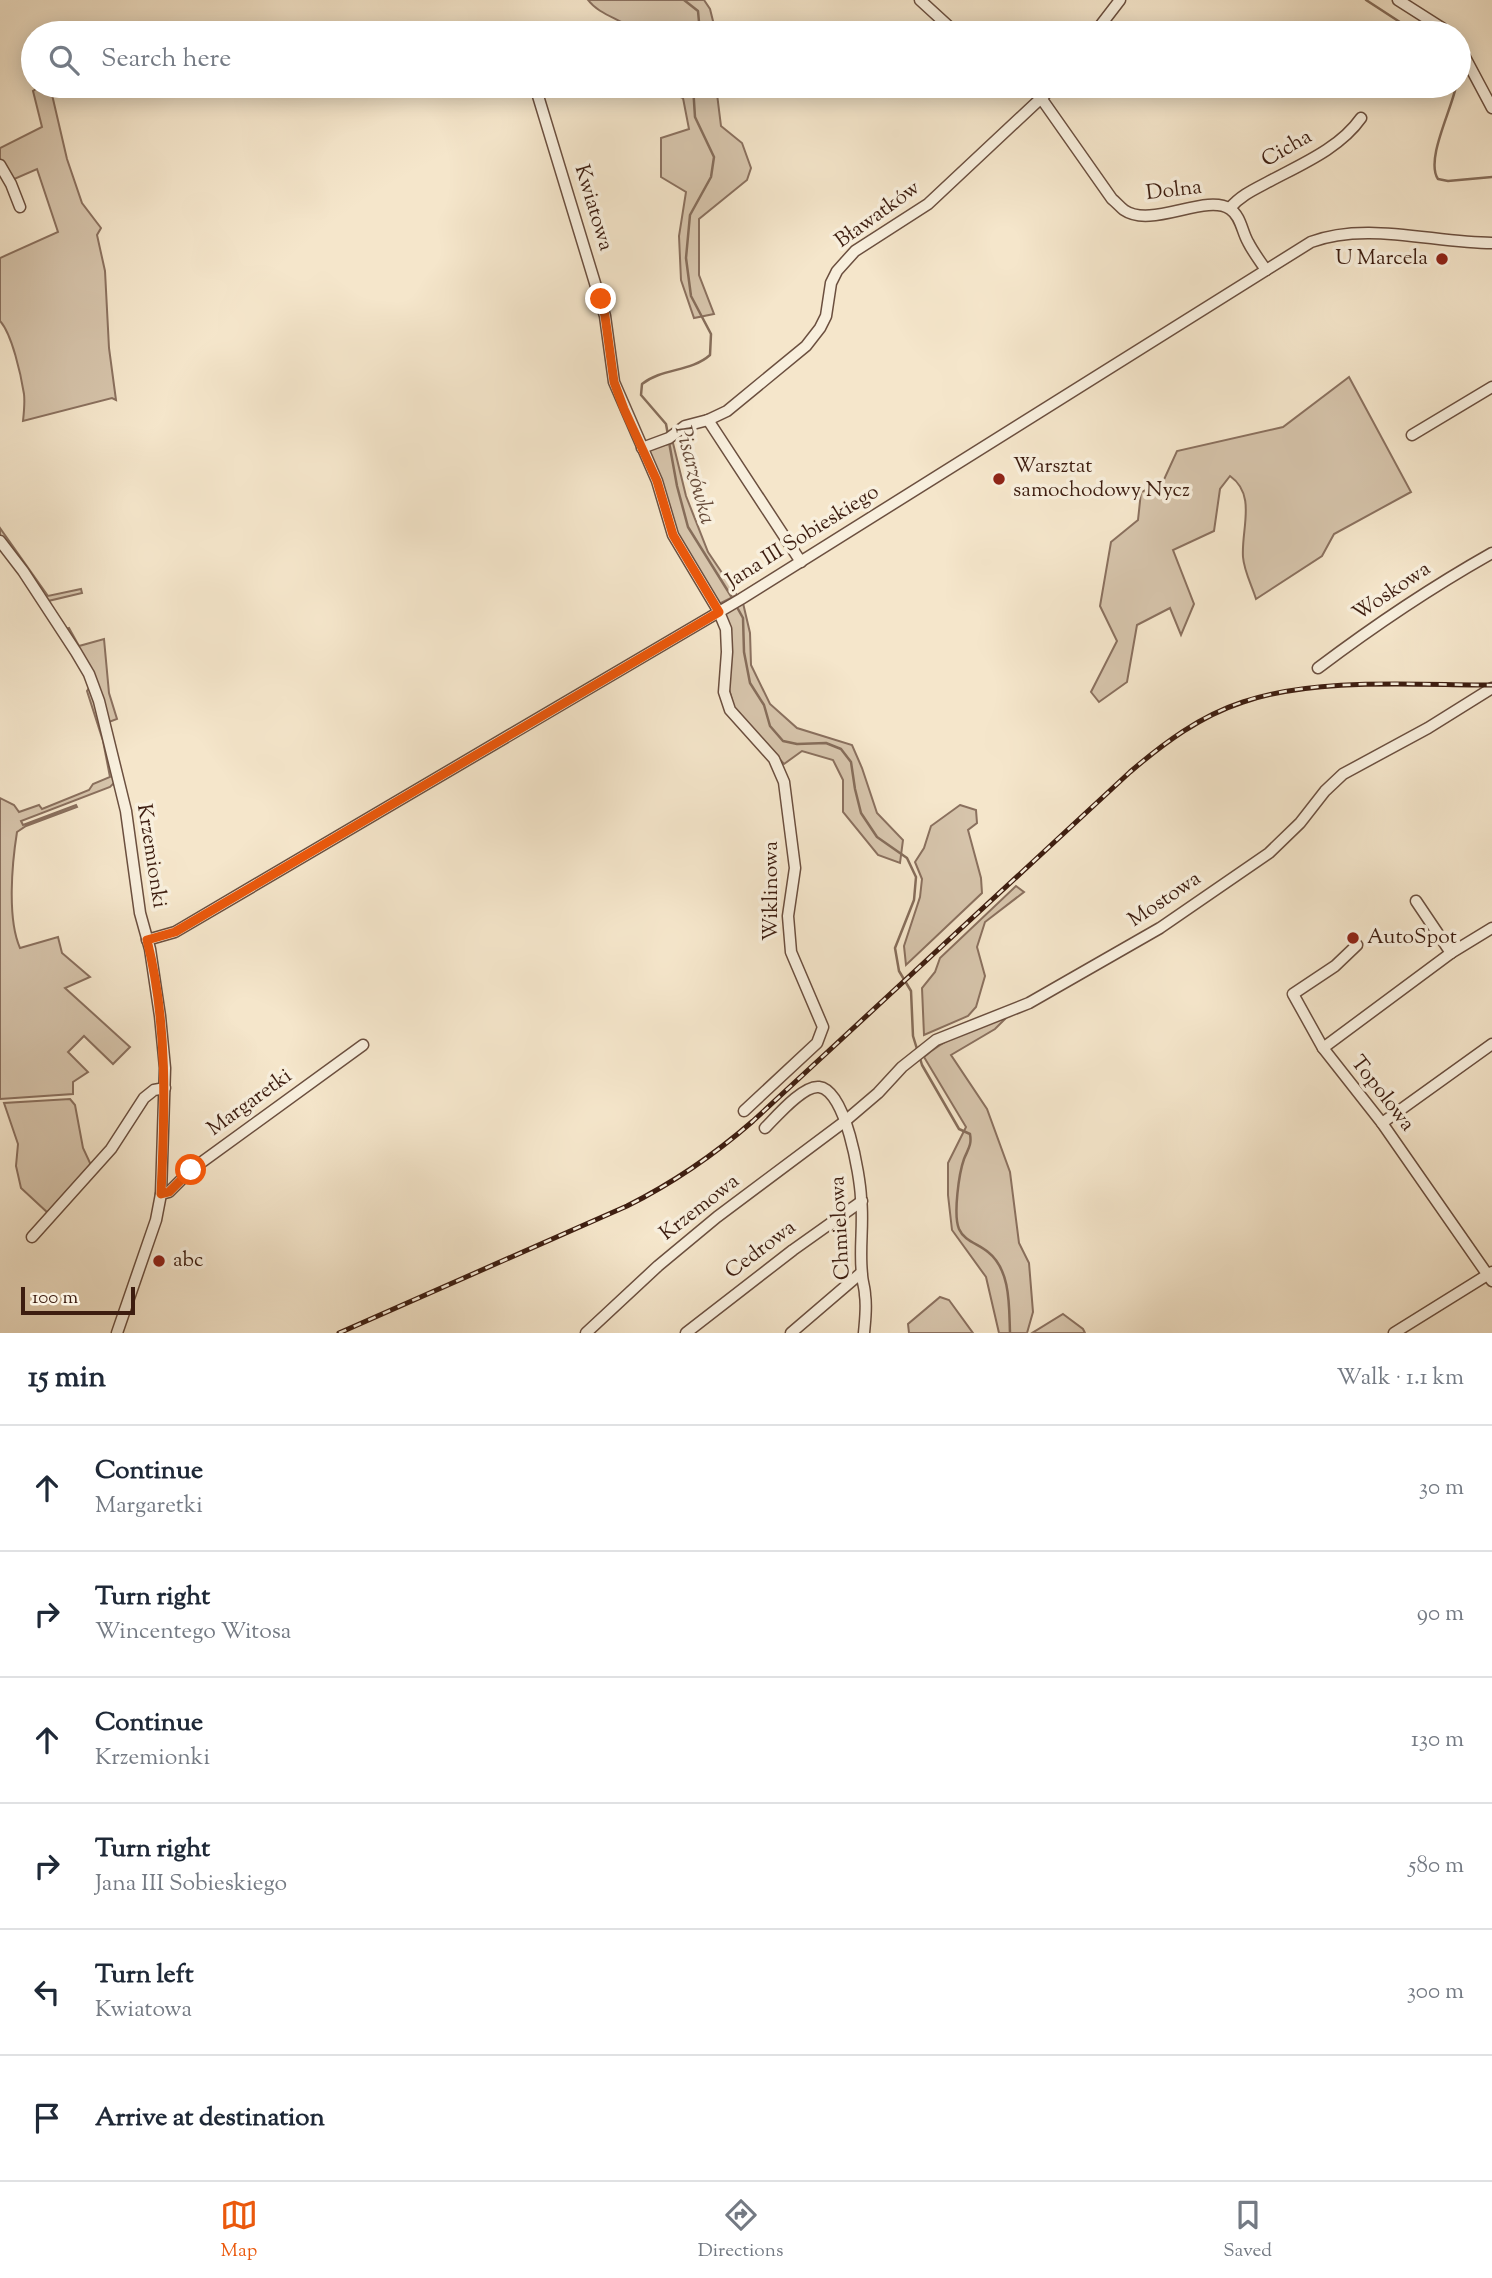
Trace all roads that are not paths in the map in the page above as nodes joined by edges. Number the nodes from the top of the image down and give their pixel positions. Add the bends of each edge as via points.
1 (920, 0) edge
2 (1121, 0) edge
3 (1398, 0) edge
4 (943, 21) edge
5 (1104, 21) edge
6 (1429, 21) edge
7 (1471, 69) edge
8 (539, 98) edge
9 (1041, 98) joint
10 (1492, 108) edge
11 (1360, 118) dead end
12 (0, 165) edge
13 (20, 207) dead end
14 (1230, 208) junction
15 (1492, 243) edge
16 (1266, 270) junction
17 (1492, 387) edge
18 (708, 420) junction
19 (1412, 435) dead end
20 (642, 448) junction
21 (0, 541) edge
22 (1492, 554) edge
23 (801, 562) junction
24 (719, 612) junction
25 (1318, 668) dead end
26 (1492, 688) edge
27 (1416, 901) dead end
28 (1492, 928) edge
29 (147, 940) junction
30 (1357, 945) dead end
31 (1451, 953) junction
32 (1492, 1044) edge
33 (363, 1045) dead end
34 (1323, 1048) junction
35 (165, 1088) junction
36 (744, 1111) dead end
37 (844, 1122) junction
38 (1382, 1122) junction
39 (765, 1128) dead end
40 (161, 1194) junction
41 (862, 1201) junction
42 (32, 1237) dead end
43 (862, 1273) junction
44 (1491, 1275) edge
45 (588, 1332) edge
46 (117, 1333) edge
47 (686, 1333) edge
48 (791, 1333) edge
49 (864, 1333) edge
50 (1394, 1333) edge

1 - 4 street
2 - 5 street
3 - 6 street
7 - 10 street
8 - 20 street, Kwiatowa via 605,316 614,382
9 - 14 street, Dolna via 1125,212 1146,216 1208,206
9 - 18 street, Bławatków via 928,204 845,260 831,283 826,316 806,346 727,411
11 - 14 street, Cicha via 1351,132 1238,198
12 - 13 street
14 - 16 street, Dolna
15 - 16 street, Jana III Sobieskiego via 1335,234 1311,242
16 - 23 street, Jana III Sobieskiego
17 - 19 street
18 - 20 street, Bławatków
18 - 23 street
20 - 24 street, Kwiatowa via 673,535
21 - 29 street, Krzemionki via 66,636 96,692 123,798
22 - 25 street, Woskowa via 1394,611
23 - 24 street, Jana III Sobieskiego
24 - 29 street, Jana III Sobieskiego via 175,932
24 - 36 street, Wiklinowa via 726,629 724,692 730,709 774,759 784,782 795,869 788,916 791,952 823,1027 817,1043
26 - 37 street, Mostowa via 1343,774 1269,853 1160,928 1029,1003 936,1040
27 - 31 street
28 - 31 street
29 - 35 street, Krzemionki via 162,1031
30 - 34 street, Topolowa via 1293,994
31 - 34 street
32 - 38 street
33 - 40 street, Margaretki
34 - 38 street, Topolowa
35 - 40 street, Krzemionki
35 - 42 street via 144,1098 111,1149
37 - 39 street via 841,1107 820,1087 801,1093
37 - 41 street, Chmielowa
37 - 45 street, Krzemowa via 658,1266
38 - 44 street, Topolowa
40 - 46 street, Krzemionki
41 - 43 street, Chmielowa
41 - 47 street, Cedrowa
43 - 48 street
43 - 49 street, Chmielowa
44 - 50 street

